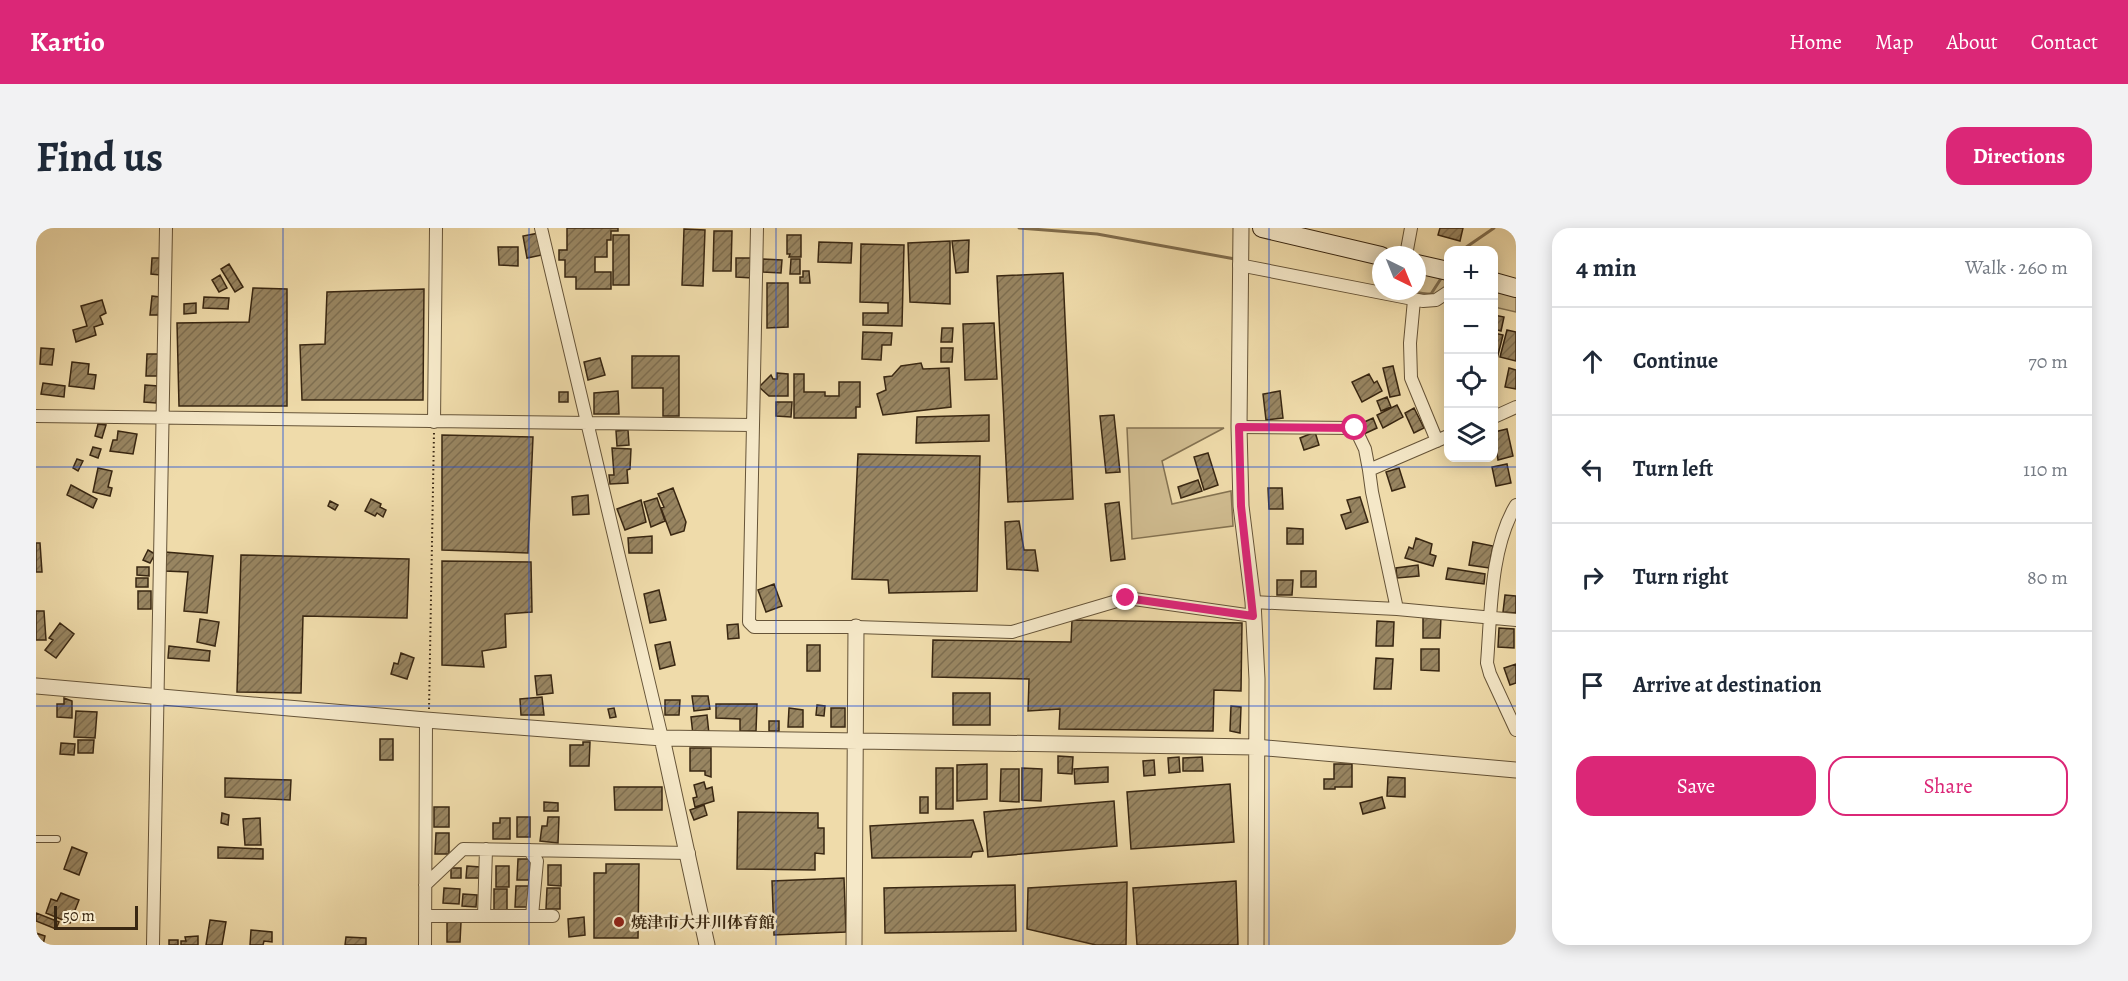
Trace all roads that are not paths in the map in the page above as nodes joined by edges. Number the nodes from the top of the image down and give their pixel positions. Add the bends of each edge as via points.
1 (165, 228) edge
2 (436, 228) edge
3 (541, 228) edge
4 (757, 228) edge
5 (1241, 228) edge
6 (1262, 228) edge
7 (1411, 228) edge
8 (1408, 246) edge
9 (1372, 254) edge
10 (1240, 261) junction
11 (1426, 266) edge
12 (1444, 270) edge
13 (1372, 291) edge
14 (1444, 295) edge
15 (1414, 300) joint
16 (1516, 407) edge
17 (1498, 415) edge
18 (36, 416) edge
19 (162, 418) junction
20 (434, 422) junction
21 (588, 424) junction
22 (752, 426) junction
23 (1239, 427) junction
24 (1443, 439) edge
25 (1369, 470) junction
26 (1516, 505) edge
27 (1253, 609) junction
28 (1397, 609) junction
29 (1490, 617) junction
30 (1516, 620) edge
31 (856, 627) junction
32 (36, 686) edge
33 (159, 697) junction
34 (427, 720) junction
35 (1516, 730) edge
36 (662, 738) junction
37 (856, 742) junction
38 (1256, 747) junction
39 (1516, 770) edge
40 (36, 838) edge
41 (57, 839) dead end
42 (486, 849) junction
43 (529, 850) junction
44 (688, 853) junction
45 (425, 885) junction
46 (425, 916) junction
47 (484, 916) junction
48 (532, 916) junction
49 (554, 916) dead end
50 (854, 943) edge
51 (153, 945) edge
52 (425, 945) edge
53 (707, 945) edge
54 (1256, 945) edge

1 - 19 street
2 - 20 street
3 - 21 street
4 - 22 street
5 - 10 street
6 - 9 main road
7 - 8 street
10 - 13 street
10 - 23 street
11 - 12 main road
14 - 15 street via 1436,300
15 - 24 street via 1411,378
16 - 17 street
18 - 19 street
19 - 20 street
19 - 33 street
20 - 21 street
21 - 22 street
21 - 36 street
22 - 31 street via 749,622 754,627
23 - 25 street via 1355,428
23 - 27 street via 1241,506
24 - 25 street
25 - 28 street
26 - 29 street via 1502,535
27 - 28 street
27 - 31 street via 1126,598 1012,632
27 - 38 street
28 - 29 street
29 - 30 street
29 - 35 street via 1487,663
31 - 37 street
32 - 33 street
33 - 34 street
33 - 51 street
34 - 36 street
34 - 45 street
36 - 37 street
36 - 44 street
37 - 38 street
37 - 50 street
38 - 39 street
38 - 54 street
40 - 41 lane
42 - 43 street
42 - 45 street via 463,849
42 - 47 street
43 - 44 street
43 - 48 street via 537,861
44 - 53 street
45 - 46 street
46 - 47 street
46 - 52 street
47 - 48 street
48 - 49 street

